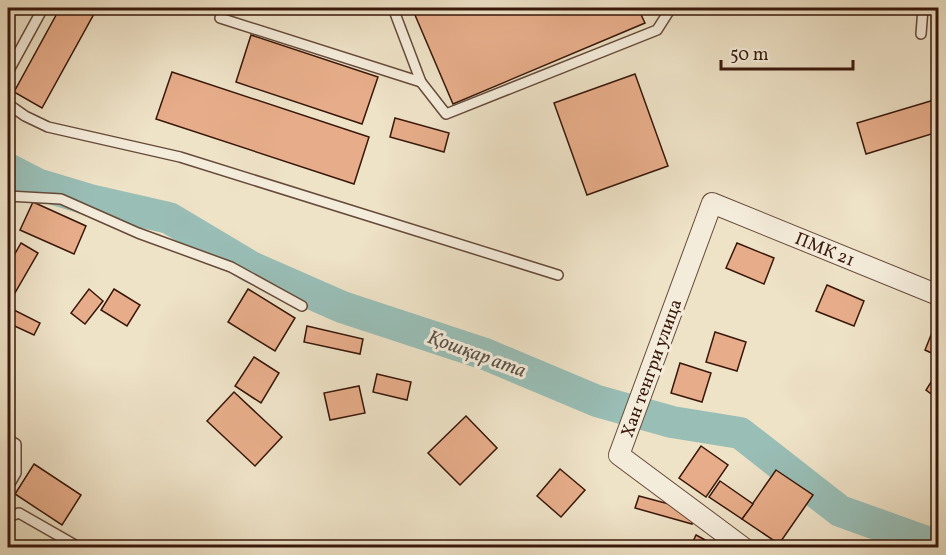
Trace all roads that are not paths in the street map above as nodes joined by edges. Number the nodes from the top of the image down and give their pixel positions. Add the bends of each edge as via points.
1 (43, 8) edge
2 (393, 8) edge
3 (671, 8) edge
4 (923, 8) edge
5 (220, 18) dead end
6 (921, 34) dead end
7 (8, 72) edge
8 (421, 82) junction
9 (8, 104) edge
10 (8, 196) edge
11 (712, 203) joint
12 (558, 275) dead end
13 (939, 295) edge
14 (302, 306) dead end
15 (8, 439) edge
16 (8, 487) edge
17 (8, 517) edge
18 (75, 545) dead end
19 (744, 548) edge

1 - 7 lane
2 - 8 lane
3 - 8 lane via 657,30 446,114
4 - 6 lane
5 - 8 lane
9 - 12 lane via 48,127 180,157
10 - 14 lane via 61,199 231,267
11 - 13 street, ПМК 21
11 - 19 street, Хан тенгри улица via 619,455
15 - 16 lane via 16,444 16,472
17 - 18 lane via 19,513

